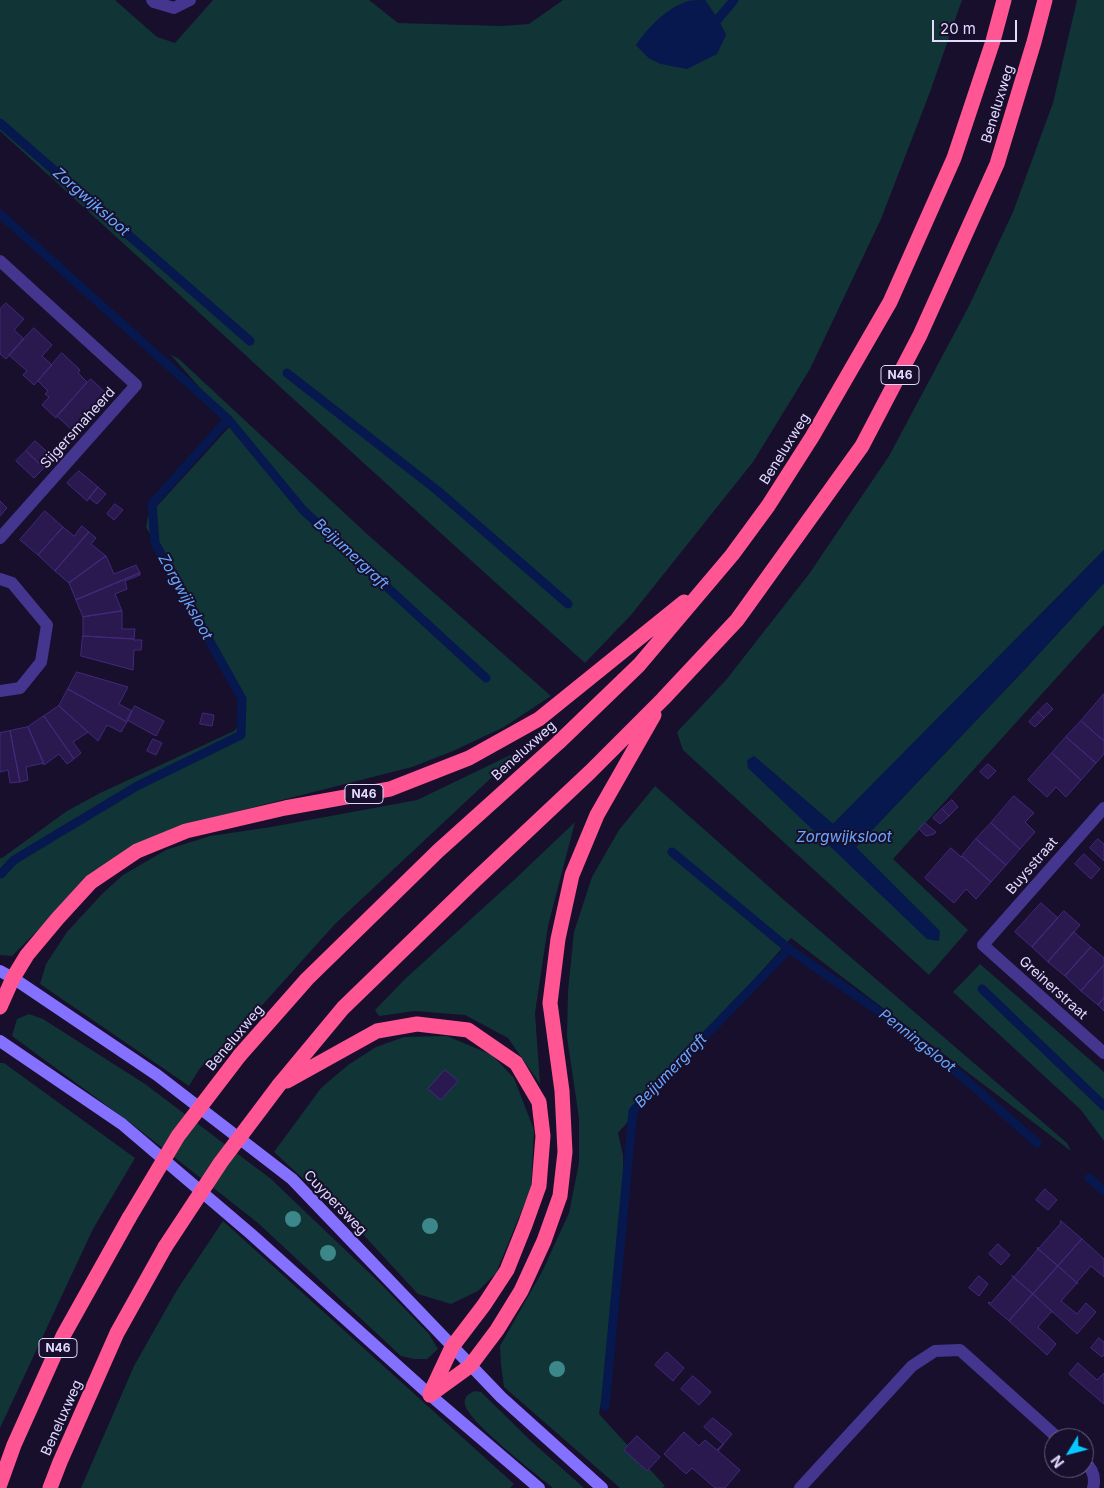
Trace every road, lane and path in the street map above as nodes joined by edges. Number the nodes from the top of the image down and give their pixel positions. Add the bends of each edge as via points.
1 (152, 0) edge
2 (190, 0) edge
3 (1004, 0) edge
4 (1045, 0) edge
5 (0, 261) edge
6 (0, 538) edge
7 (0, 579) edge
8 (712, 579) junction
9 (0, 691) edge
10 (663, 699) junction
11 (1104, 808) edge
12 (982, 945) joint
13 (6, 975) edge
14 (0, 1007) edge
15 (0, 1042) edge
16 (1104, 1053) edge
17 (279, 1085) junction
18 (452, 1347) junction
19 (470, 1366) junction
20 (430, 1395) junction
21 (1047, 1428) edge
22 (0, 1484) edge
23 (50, 1488) edge
24 (539, 1488) edge
25 (602, 1488) edge
26 (800, 1488) edge

1 - 2 street via 174,8
3 - 8 highway, Beneluxweg / N46 via 954,158 890,302 768,506
4 - 10 highway, Beneluxweg / N46 via 997,164 920,335 862,446 737,620
5 - 6 street, Sijgersmaheerd via 136,385
7 - 9 street via 12,583 47,626 41,662 20,688
8 - 13 highway, N46 via 538,720 469,758 390,789 285,808 186,831 137,851 91,882
8 - 22 highway, Beneluxweg / N46, bridge via 639,665 438,851 307,979 240,1055 178,1136 129,1218 63,1336
10 - 17 highway, Beneluxweg / N46 via 343,1008
10 - 19 highway, N46 via 598,815 572,875 558,939 550,1003 562,1091 565,1152 560,1196 521,1290
11 - 12 street, Buysstraat
12 - 16 street, Greinerstraat
13 - 14 highway, N46
13 - 18 street, Cuypersweg via 157,1075 292,1179
15 - 20 street via 122,1124 251,1234
17 - 18 highway, N46 via 377,1031 417,1024 468,1030 516,1063 539,1102 543,1136 539,1186 507,1270
17 - 23 highway, Beneluxweg / N46, bridge via 221,1162 165,1248 117,1333
18 - 19 street, Cuypersweg
18 - 20 highway, N46
19 - 20 highway, N46
19 - 25 street, Cuypersweg
20 - 24 street
21 - 26 street via 960,1350 935,1351 912,1366

